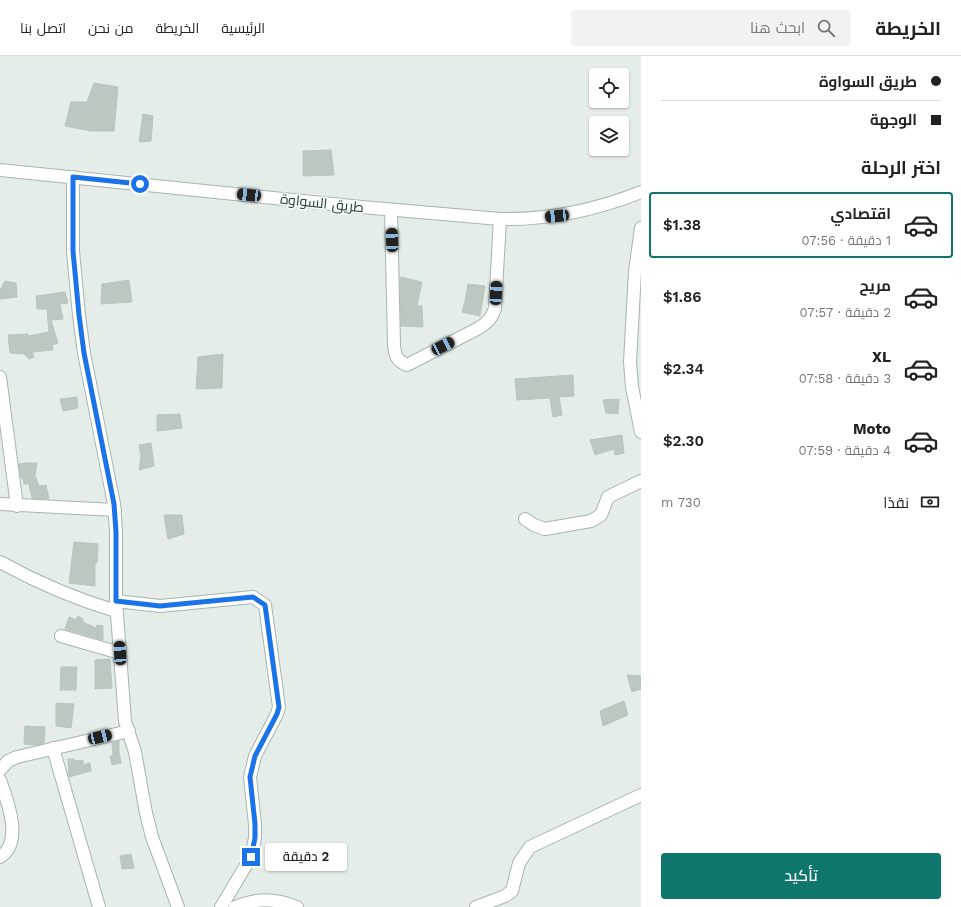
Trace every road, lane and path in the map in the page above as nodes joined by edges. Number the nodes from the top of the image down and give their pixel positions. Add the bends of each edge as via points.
1 (0, 170) edge
2 (73, 177) junction
3 (641, 192) edge
4 (391, 210) junction
5 (500, 219) junction
6 (641, 228) edge
7 (0, 377) edge
8 (641, 432) edge
9 (641, 481) edge
10 (0, 504) edge
11 (17, 506) junction
12 (115, 510) junction
13 (525, 519) dead end
14 (0, 562) edge
15 (116, 606) junction
16 (61, 636) dead end
17 (120, 653) junction
18 (129, 731) junction
19 (53, 748) junction
20 (0, 770) edge
21 (0, 780) edge
22 (641, 794) edge
23 (0, 857) edge
24 (174, 906) edge
25 (99, 907) edge
26 (221, 907) edge
27 (235, 907) edge
28 (297, 907) edge
29 (476, 907) edge

1 - 2 street, طريق السواوة
2 - 4 street, طريق السواوة
2 - 12 street via 73,251 80,323
3 - 5 street, طريق السواوة via 577,213 530,219
4 - 5 street, طريق السواوة
4 - 5 street via 394,350 399,362 407,365 479,328 493,316
6 - 8 street via 635,271 630,362 632,388
7 - 11 street
9 - 13 street via 608,497 601,515 591,522 545,529
10 - 11 street
11 - 12 street
12 - 15 street
14 - 15 street via 50,588 76,598
15 - 17 street
15 - 26 street via 160,606 253,597 265,605 279,707 255,756 250,777 255,824 252,851 247,865
16 - 17 street
17 - 18 street via 123,706
18 - 19 street
18 - 24 street via 152,837
19 - 20 street via 8,761
19 - 25 street
21 - 23 street via 11,810 12,823 9,846
22 - 29 street via 530,847 520,863 512,891
27 - 28 street via 250,901 263,900

